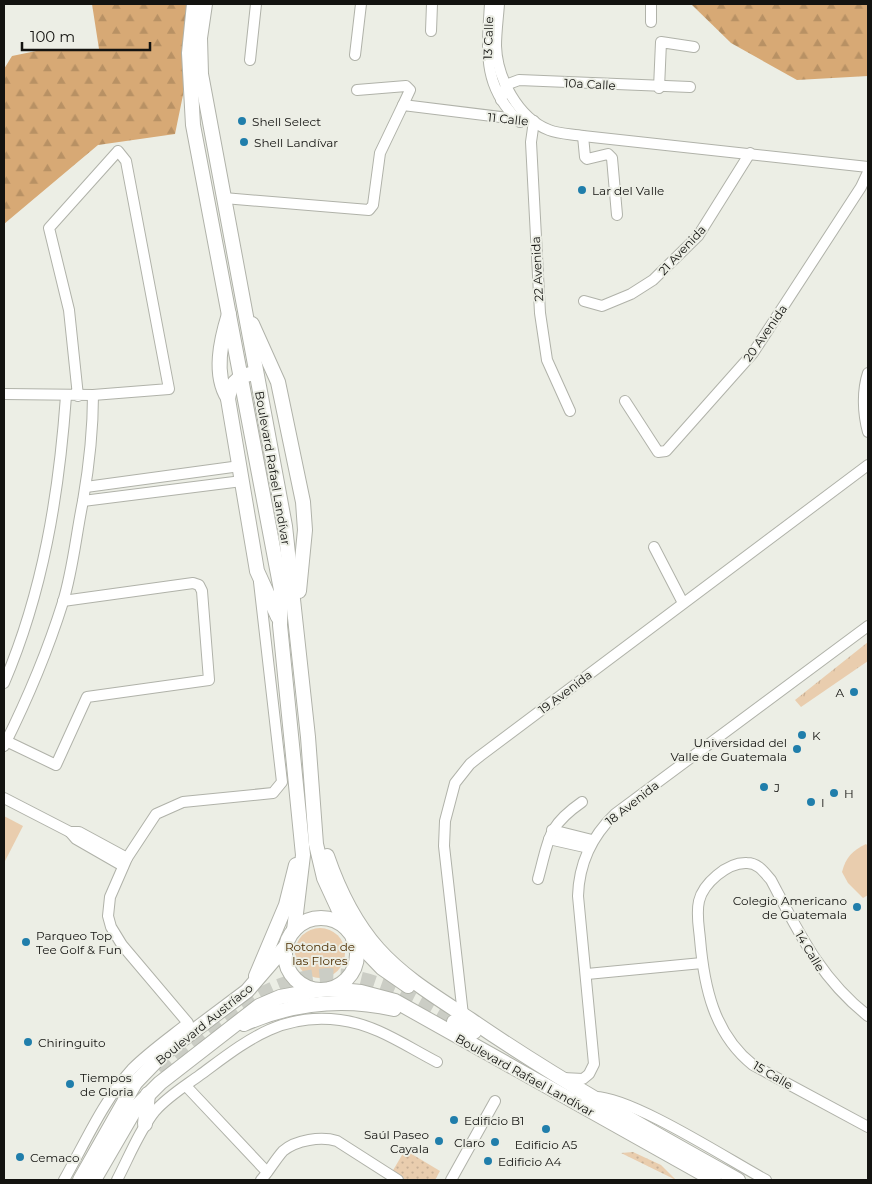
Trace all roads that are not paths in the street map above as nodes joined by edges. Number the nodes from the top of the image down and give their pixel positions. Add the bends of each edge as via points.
1 (194, 4) edge
2 (205, 4) edge
3 (256, 4) edge
4 (361, 4) edge
5 (432, 4) edge
6 (490, 4) edge
7 (499, 4) edge
8 (651, 4) edge
9 (652, 22) dead end
10 (431, 30) dead end
11 (694, 47) dead end
12 (355, 55) dead end
13 (250, 60) dead end
14 (506, 85) junction
15 (659, 88) junction
16 (690, 88) dead end
17 (357, 90) dead end
18 (500, 100) junction
19 (403, 105) junction
20 (519, 120) junction
21 (534, 125) junction
22 (583, 136) junction
23 (750, 153) junction
24 (868, 167) edge
25 (868, 172) edge
26 (224, 198) junction
27 (618, 215) dead end
28 (584, 301) dead end
29 (245, 310) junction
30 (230, 312) junction
31 (868, 373) edge
32 (249, 375) junction
33 (278, 382) junction
34 (4, 394) edge
35 (92, 395) junction
36 (66, 396) junction
37 (78, 396) junction
38 (228, 399) junction
39 (625, 402) dead end
40 (570, 411) dead end
41 (868, 432) edge
42 (868, 465) edge
43 (240, 466) junction
44 (196, 472) junction
45 (152, 478) junction
46 (242, 481) junction
47 (199, 486) junction
48 (86, 487) junction
49 (155, 492) junction
50 (83, 501) junction
51 (654, 547) dead end
52 (258, 571) junction
53 (63, 601) junction
54 (683, 603) junction
55 (280, 625) junction
56 (868, 626) edge
57 (4, 683) edge
58 (302, 688) junction
59 (5, 743) edge
60 (4, 798) edge
61 (582, 802) dead end
62 (301, 824) junction
63 (315, 825) junction
64 (550, 835) junction
65 (590, 844) junction
66 (125, 862) junction
67 (741, 863) joint
68 (538, 879) dead end
69 (294, 930) junction
70 (350, 934) junction
71 (286, 947) junction
72 (266, 950) junction
73 (702, 963) junction
74 (587, 974) junction
75 (252, 985) junction
76 (324, 989) junction
77 (436, 998) junction
78 (418, 1016) junction
79 (868, 1016) edge
80 (459, 1018) junction
81 (188, 1023) junction
82 (228, 1031) junction
83 (436, 1062) dead end
84 (159, 1070) tunnel mouth
85 (560, 1077) junction
86 (135, 1083) junction
87 (186, 1086) junction
88 (118, 1088) junction
89 (148, 1094) junction
90 (594, 1097) junction
91 (495, 1101) dead end
92 (116, 1116) junction
93 (146, 1124) junction
94 (868, 1127) edge
95 (265, 1178) edge
96 (64, 1180) edge
97 (80, 1180) edge
98 (94, 1180) edge
99 (117, 1180) edge
100 (398, 1180) edge
101 (451, 1180) edge
102 (714, 1180) edge
103 (738, 1180) edge
104 (766, 1180) edge

1 - 30 main road, Boulevard Rafael Landívar via 189,53 192,115
2 - 26 main road, Boulevard Rafael Landívar via 200,38 201,74
3 - 13 street
4 - 12 street
5 - 10 street
6 - 18 street, 13 Calle via 488,66
7 - 14 street, 13 Calle via 496,46
8 - 9 street
11 - 15 street via 661,42
14 - 15 street, 10a Calle via 518,80
14 - 18 street
14 - 21 street, 13 Calle
15 - 16 street, 10a Calle
17 - 19 street via 406,86 410,90
18 - 20 street, 13 Calle
19 - 20 street, 11 Calle
19 - 26 street via 380,153 373,205 369,210
20 - 21 street, 13 Calle via 525,126
21 - 22 street, 13 Calle
21 - 40 street, 22 Avenida via 531,142 540,313 547,360
22 - 23 street
22 - 27 street via 587,159 608,154 612,158
23 - 24 street
23 - 28 street, 21 Avenida via 698,236 653,280 632,294 602,306
25 - 39 street, 20 Avenida via 861,188 753,353 666,451 658,452
26 - 29 main road, Boulevard Rafael Landívar
29 - 32 main road, Boulevard Rafael Landívar
29 - 33 main road
30 - 32 main road, Boulevard Rafael Landívar
30 - 38 main road via 220,350 222,382
31 - 41 street via 864,410
32 - 33 main road via 264,373
32 - 38 main road via 232,384
32 - 55 main road, Boulevard Rafael Landívar via 281,590
32 - 58 main road, Boulevard Rafael Landívar via 285,526
33 - 58 main road via 306,522 299,576 306,656
34 - 36 street
35 - 37 street
35 - 37 street via 169,389 170,386 126,161 118,151 49,228 69,310
35 - 48 street via 93,427
36 - 37 street
36 - 57 street via 58,485 43,562
38 - 43 main road
42 - 54 street, 19 Avenida
43 - 44 street
43 - 46 main road
44 - 45 street
44 - 47 street
45 - 48 street
45 - 49 street
46 - 47 street
46 - 52 main road
47 - 49 street
48 - 50 street
49 - 50 street
50 - 53 street
51 - 54 street
52 - 55 main road
52 - 66 street via 282,782 274,792 196,800 167,808 156,814
53 - 59 street via 39,667
53 - 59 street via 199,585 209,680 87,697 56,765
54 - 80 street, 19 Avenida via 470,764 455,782 447,808 444,846
55 - 62 main road, Boulevard Rafael Landívar
56 - 65 street, 18 Avenida via 615,814
58 - 63 main road, Boulevard Rafael Landívar
60 - 66 street via 70,832 79,832
61 - 64 street via 564,815
62 - 69 main road, Boulevard Rafael Landívar via 303,865
62 - 72 main road via 286,905
63 - 70 main road, Boulevard Rafael Landívar via 324,878
63 - 77 main road via 340,888 365,933 396,966
64 - 65 street
64 - 68 street
65 - 74 street, 18 Avenida via 580,873 578,896
66 - 81 street via 110,897 108,916 111,926 122,945
67 - 73 street, 15 Calle via 713,878 700,899
67 - 79 street, 14 Calle via 758,866 767,875 824,974 839,992
69 - 70 main road via 312,919 322,918 333,920
69 - 71 main road
70 - 76 main road via 357,955 352,972 346,980
70 - 77 main road via 391,976 421,994
71 - 75 main road, Boulevard Austríaco
71 - 76 main road via 287,967 292,976 299,983
72 - 75 main road
72 - 81 main road via 252,972 231,993
73 - 74 street
73 - 94 street, 15 Calle via 713,1011 741,1055 753,1065
74 - 85 street, 18 Avenida via 594,1064 582,1080
75 - 86 main road, Boulevard Austríaco via 163,1054
76 - 78 main road, Boulevard Rafael Landívar via 380,996 395,1001
76 - 82 main road, Boulevard Austríaco via 280,997 259,1006
77 - 80 main road, Boulevard Rafael Landívar
78 - 82 main road via 377,1006 327,1003 282,1009
78 - 102 main road, Boulevard Rafael Landívar
80 - 85 main road, Boulevard Rafael Landívar
81 - 88 street via 140,1062
82 - 89 main road, Boulevard Austríaco
83 - 87 street via 362,1025 341,1020 308,1019 275,1026 256,1035
84 - 92 main road
85 - 90 main road, Boulevard Rafael Landívar
86 - 88 main road
86 - 92 main road, Boulevard Austríaco
87 - 93 street via 157,1109
87 - 95 street
88 - 96 street
89 - 93 main road
89 - 98 main road, Boulevard Austríaco via 137,1106
90 - 103 main road, Boulevard Rafael Landívar
90 - 104 street via 605,1097 636,1110
91 - 101 street
92 - 97 main road, Boulevard Austríaco
93 - 99 street
95 - 100 street via 291,1146 325,1139 337,1141

